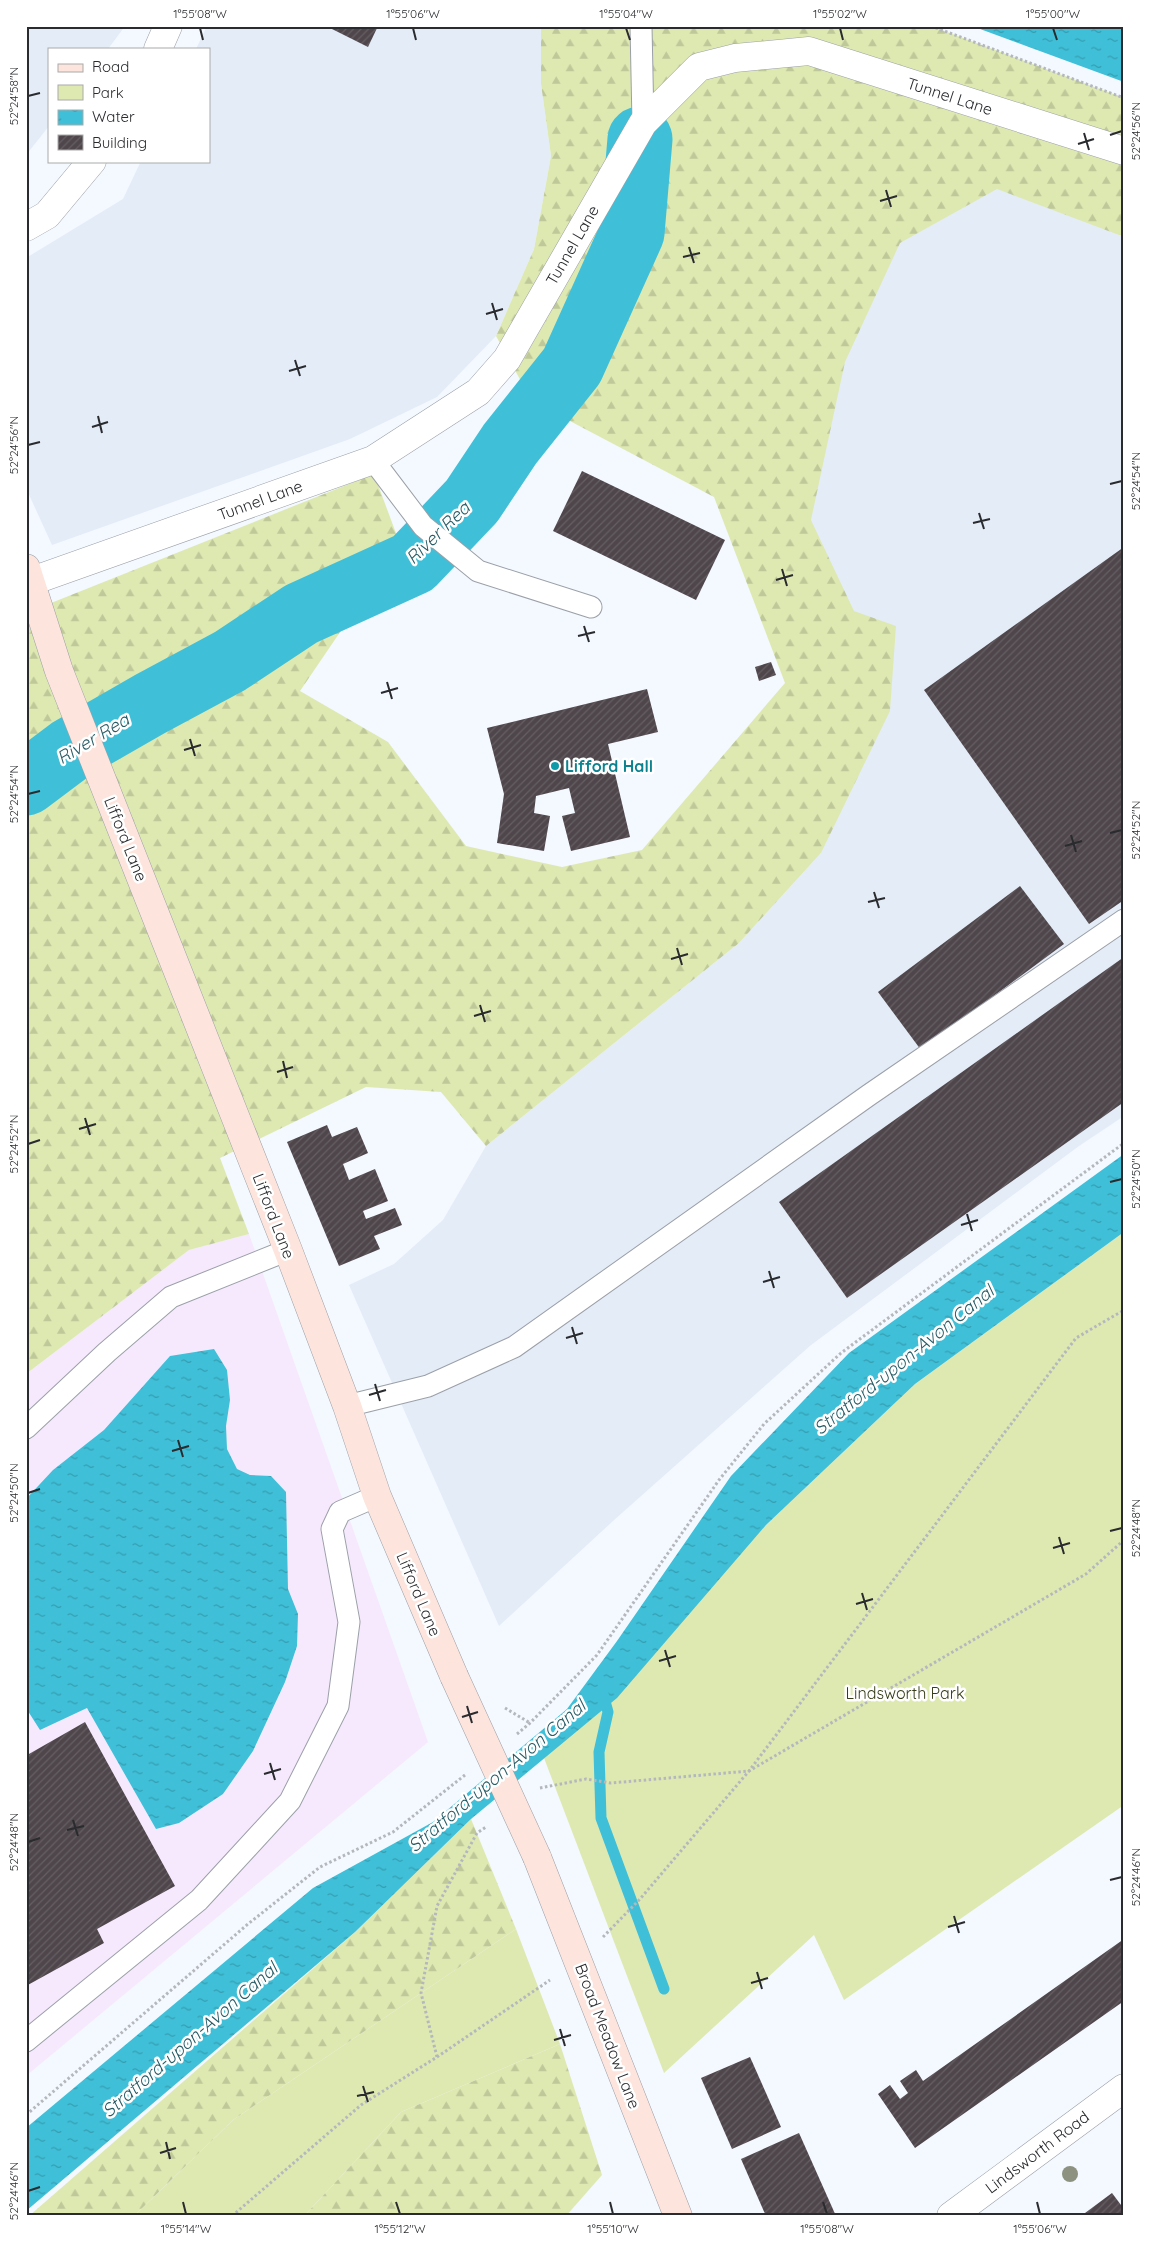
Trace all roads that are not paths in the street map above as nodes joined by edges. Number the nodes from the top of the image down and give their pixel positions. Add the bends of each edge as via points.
1 (168, 26) edge
2 (641, 26) edge
3 (158, 48) edge
4 (643, 123) junction
5 (1124, 151) edge
6 (91, 162) edge
7 (26, 227) edge
8 (373, 460) junction
9 (29, 575) edge
10 (591, 607) dead end
11 (1124, 920) edge
12 (288, 1250) junction
13 (347, 1406) junction
14 (26, 1428) edge
15 (377, 1496) junction
16 (537, 1857) joint
17 (26, 2040) edge
18 (1120, 2098) edge
19 (678, 2216) edge
20 (951, 2216) edge

1 - 3 street
2 - 4 lane
4 - 5 street, Tunnel Lane via 699,67 735,58 809,51
4 - 8 street, Tunnel Lane via 506,359 478,392
6 - 7 street via 47,215
8 - 9 street, Tunnel Lane
8 - 10 lane via 423,526 478,571
9 - 12 street, Lifford Lane via 59,670
11 - 13 lane via 869,1095 514,1347 428,1386
12 - 13 street, Lifford Lane
12 - 14 lane via 171,1297
13 - 15 street, Lifford Lane
15 - 16 street, Lifford Lane, bridge via 454,1676
15 - 17 lane via 340,1512 332,1529 349,1622 338,1706 290,1801 199,1900
16 - 19 street, Broad Meadow Lane
18 - 20 street, Lindsworth Road

